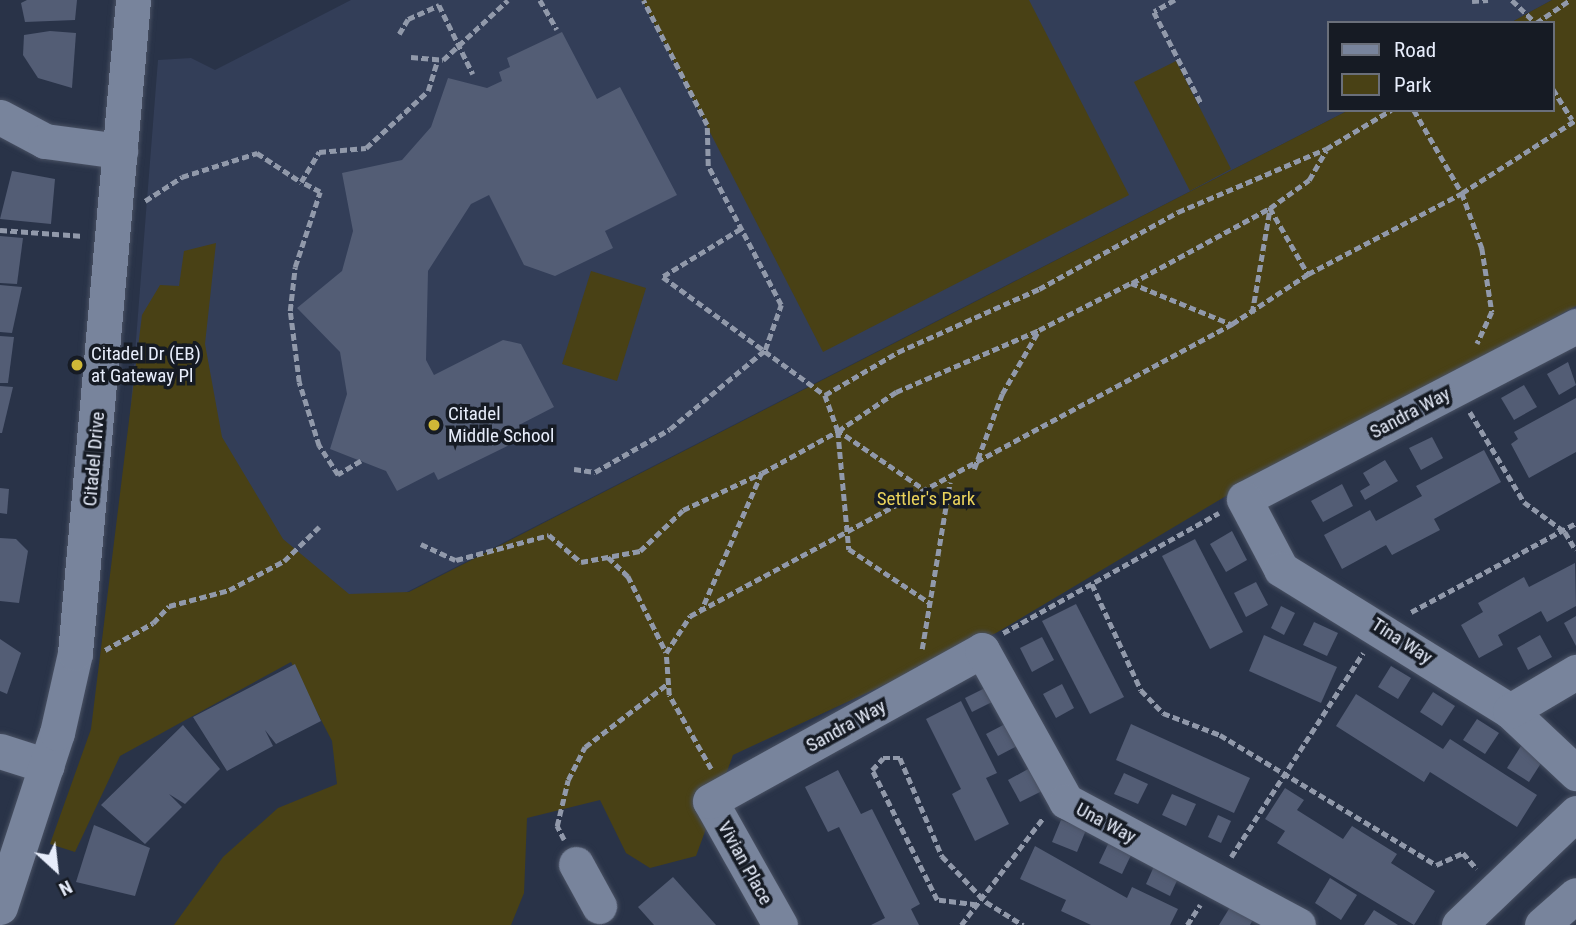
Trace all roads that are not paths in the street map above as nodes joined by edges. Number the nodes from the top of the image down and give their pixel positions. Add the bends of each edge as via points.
1 (133, 0) edge
2 (0, 117) edge
3 (120, 151) junction
4 (1576, 326) edge
5 (1244, 499) joint
6 (982, 650) joint
7 (1576, 672) edge
8 (1510, 711) junction
9 (0, 751) edge
10 (47, 766) junction
11 (1576, 773) edge
12 (718, 797) joint
13 (1576, 813) edge
14 (576, 863) road end
15 (1576, 895) edge
16 (599, 905) dead end
17 (0, 907) edge
18 (780, 925) edge
19 (1298, 925) edge
20 (1459, 925) edge
21 (1542, 925) edge

1 - 3 street, Citadel Drive
2 - 3 street via 45,141
3 - 10 street, Citadel Drive via 72,664
4 - 5 street, Sandra Way
5 - 8 street, Tina Way via 1281,569 1381,626
6 - 12 street, Sandra Way
6 - 19 street, Una Way via 1066,802
7 - 8 street
8 - 11 street, Tina Way
9 - 10 street
10 - 17 street, Citadel Drive
12 - 18 street, Vivian Place
13 - 20 street
14 - 16 street
15 - 21 street

